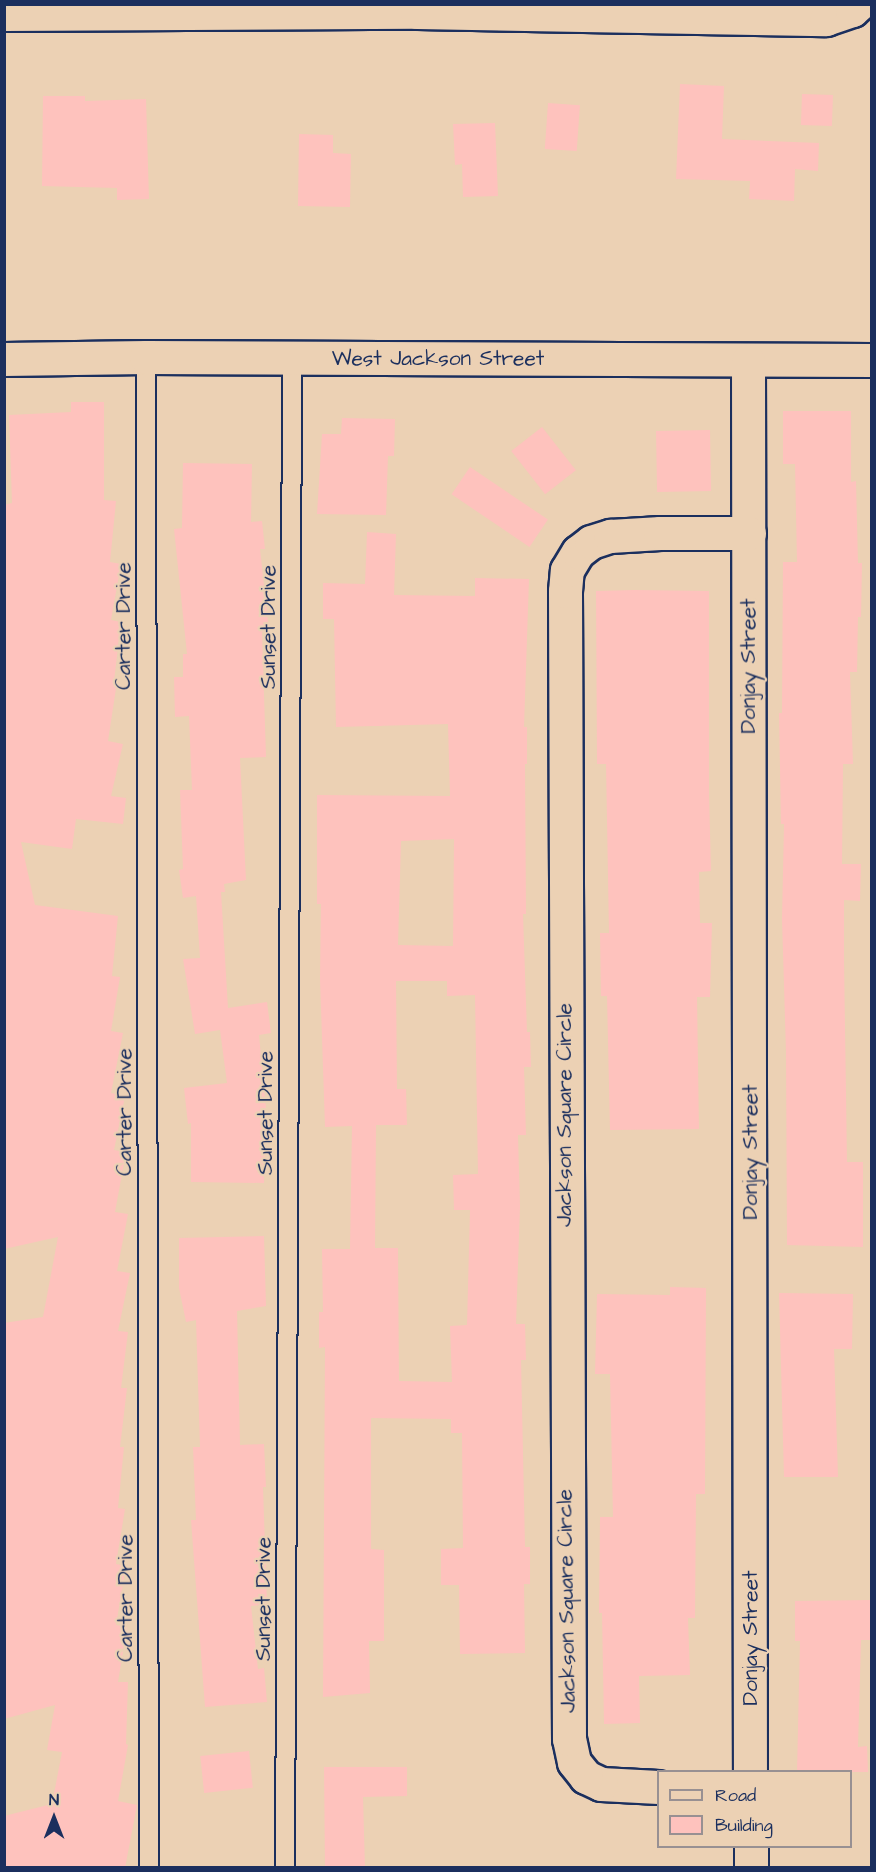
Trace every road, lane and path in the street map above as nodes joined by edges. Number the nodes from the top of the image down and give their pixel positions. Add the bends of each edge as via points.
1 (859, 4) edge
2 (417, 8) edge
3 (4, 14) edge
4 (146, 357) junction
5 (292, 358) junction
6 (4, 359) edge
7 (872, 360) edge
8 (748, 361) junction
9 (749, 533) junction
10 (750, 1770) edge
11 (657, 1787) edge
12 (751, 1848) edge
13 (149, 1868) edge
14 (285, 1868) edge
15 (751, 1868) edge

1 - 2 street via 826,19
2 - 3 street
4 - 5 street, West Jackson Street
4 - 6 street, West Jackson Street
4 - 13 lane, Carter Drive
5 - 8 street, West Jackson Street
5 - 14 lane, Sunset Drive
7 - 8 street, West Jackson Street
8 - 9 street, Donjay Street
9 - 10 street, Donjay Street
9 - 11 street, Jackson Square Circle via 610,536 591,542 578,552 567,570 565,591 569,1739 574,1762 586,1777 601,1784
12 - 15 street

